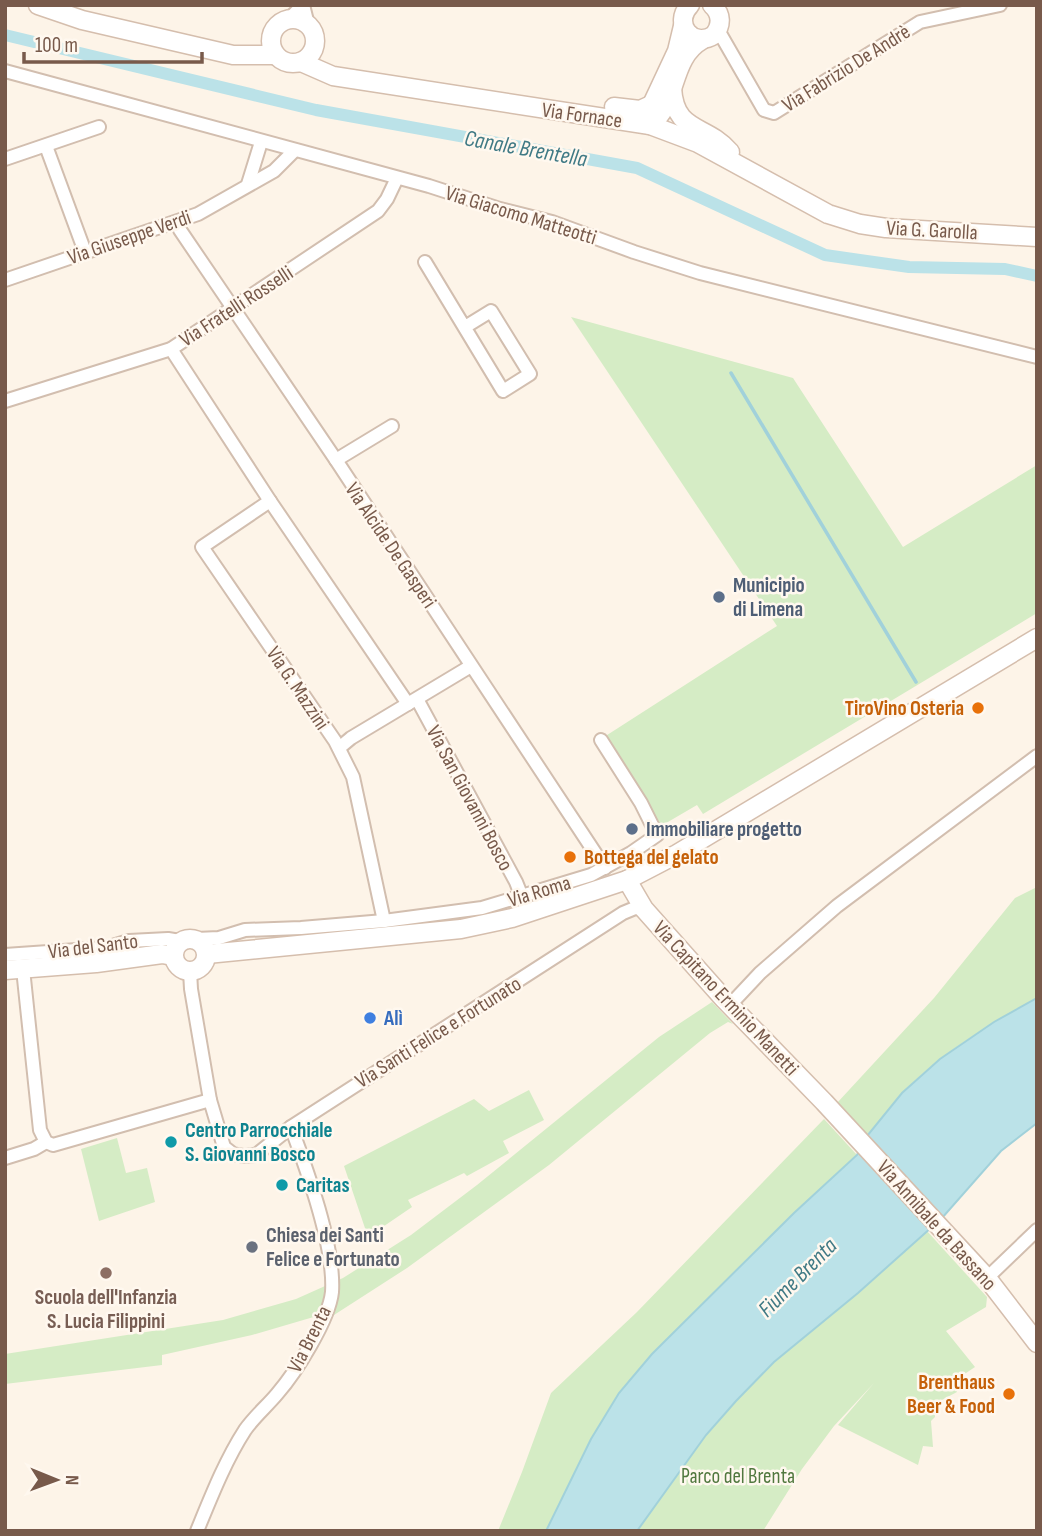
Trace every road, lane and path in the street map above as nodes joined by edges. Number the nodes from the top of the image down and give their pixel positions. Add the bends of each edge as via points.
1 (38, 5) edge
2 (303, 5) edge
3 (690, 5) edge
4 (1000, 5) edge
5 (717, 7) edge
6 (289, 19) junction
7 (308, 25) junction
8 (683, 26) junction
9 (710, 35) junction
10 (271, 36) junction
11 (252, 54) junction
12 (274, 55) junction
13 (311, 61) junction
14 (5, 71) edge
15 (672, 88) junction
16 (484, 101) junction
17 (650, 105) junction
18 (650, 125) junction
19 (99, 127) dead end
20 (261, 142) junction
21 (46, 146) junction
22 (294, 151) junction
23 (5, 159) edge
24 (743, 168) junction
25 (397, 178) junction
26 (248, 184) junction
27 (828, 214) joint
28 (177, 222) junction
29 (1037, 237) edge
30 (85, 252) junction
31 (425, 262) dead end
32 (5, 280) edge
33 (233, 309) junction
34 (465, 327) junction
35 (172, 349) junction
36 (1037, 357) edge
37 (5, 401) edge
38 (392, 426) dead end
39 (336, 460) junction
40 (270, 501) junction
41 (1037, 638) edge
42 (471, 666) junction
43 (412, 701) junction
44 (601, 740) dead end
45 (339, 748) junction
46 (1037, 756) edge
47 (605, 868) junction
48 (627, 880) junction
49 (522, 897) junction
50 (644, 909) junction
51 (384, 920) junction
52 (301, 928) junction
53 (293, 946) junction
54 (189, 948) junction
55 (5, 955) edge
56 (14, 970) edge
57 (190, 971) joint
58 (730, 1005) junction
59 (210, 1100) junction
60 (833, 1111) joint
61 (291, 1127) junction
62 (46, 1142) junction
63 (5, 1158) edge
64 (1037, 1230) edge
65 (982, 1272) junction
66 (1037, 1343) edge
67 (197, 1531) edge

1 - 11 street, Via Fornace via 122,30 233,55
2 - 6 street
2 - 7 street
3 - 8 street
4 - 9 street, Via Fabrizio De Andrè via 920,22 774,113 764,110
5 - 9 street via 720,23
6 - 7 street
6 - 10 street via 277,25
7 - 13 street via 315,38
8 - 9 street via 690,36
8 - 17 street via 677,51
9 - 15 street via 685,54
10 - 11 street
10 - 12 street
11 - 12 street, Via Fornace
12 - 13 street, Via Fornace via 286,63
13 - 16 street, Via Fornace via 333,76
14 - 20 street, Via Giacomo Matteotti
15 - 18 street via 660,117
15 - 24 street via 673,104 684,122 724,146
16 - 17 street via 567,100 640,110
16 - 18 street, Via Fornace
17 - 18 street
18 - 24 street, Via Fornace via 698,143
19 - 21 street
20 - 22 street, Via Giacomo Matteotti
20 - 26 street
21 - 23 street
21 - 30 street
22 - 25 street, Via Giacomo Matteotti
22 - 26 street, Via Giuseppe Verdi via 274,171
24 - 27 street, Via Fornace
25 - 33 street, Via Fratelli Rosselli via 378,211
25 - 36 street, Via Giacomo Matteotti via 552,222 700,273
26 - 28 street, Via Giuseppe Verdi
27 - 29 street, Via G. Garolla via 886,228
28 - 30 street, Via Giuseppe Verdi
28 - 33 street, Via Alcide De Gasperi
30 - 32 street, Via Giuseppe Verdi
31 - 34 street
33 - 35 street, Via Fratelli Rosselli
33 - 39 street, Via Alcide De Gasperi
34 - 34 street via 503,391 530,374 491,311
35 - 37 street, Via Fratelli Rosselli
35 - 40 street, Via San Giovanni Bosco
38 - 39 street
39 - 42 street, Via Alcide De Gasperi
40 - 43 street, Via San Giovanni Bosco
40 - 45 street, Via G. Mazzini via 202,548
41 - 48 street
42 - 43 street
42 - 47 street, Via Alcide De Gasperi
43 - 45 street
43 - 49 street, Via San Giovanni Bosco
44 - 47 street, Via Roma via 657,835
45 - 51 street, Via G. Mazzini via 354,777
46 - 58 street via 837,906
47 - 49 street, Via Roma
48 - 50 street, Via Capitano Erminio Manetti
48 - 53 street via 512,918 461,929
49 - 51 street, Via Roma via 482,908
50 - 58 street, Via Capitano Erminio Manetti
50 - 61 street, Via Santi Felice e Fortunato via 622,913
51 - 52 street, Via Roma
52 - 53 street
52 - 54 street, Via Roma via 246,930
53 - 54 street
54 - 55 street, Via del Santo via 167,939
54 - 56 street, Via del Santo
54 - 57 street via 176,964
56 - 62 street via 40,1130
57 - 59 street
58 - 60 street, Via Capitano Erminio Manetti
59 - 61 street, Via Santi Felice e Fortunato via 218,1134 233,1154 256,1155
59 - 62 street via 53,1145
60 - 65 street, Via Annibale da Bassano
61 - 67 street, Via Brenta via 327,1242 332,1295 297,1369 246,1428
62 - 63 street
64 - 65 street
65 - 66 street, Via Annibale da Bassano

